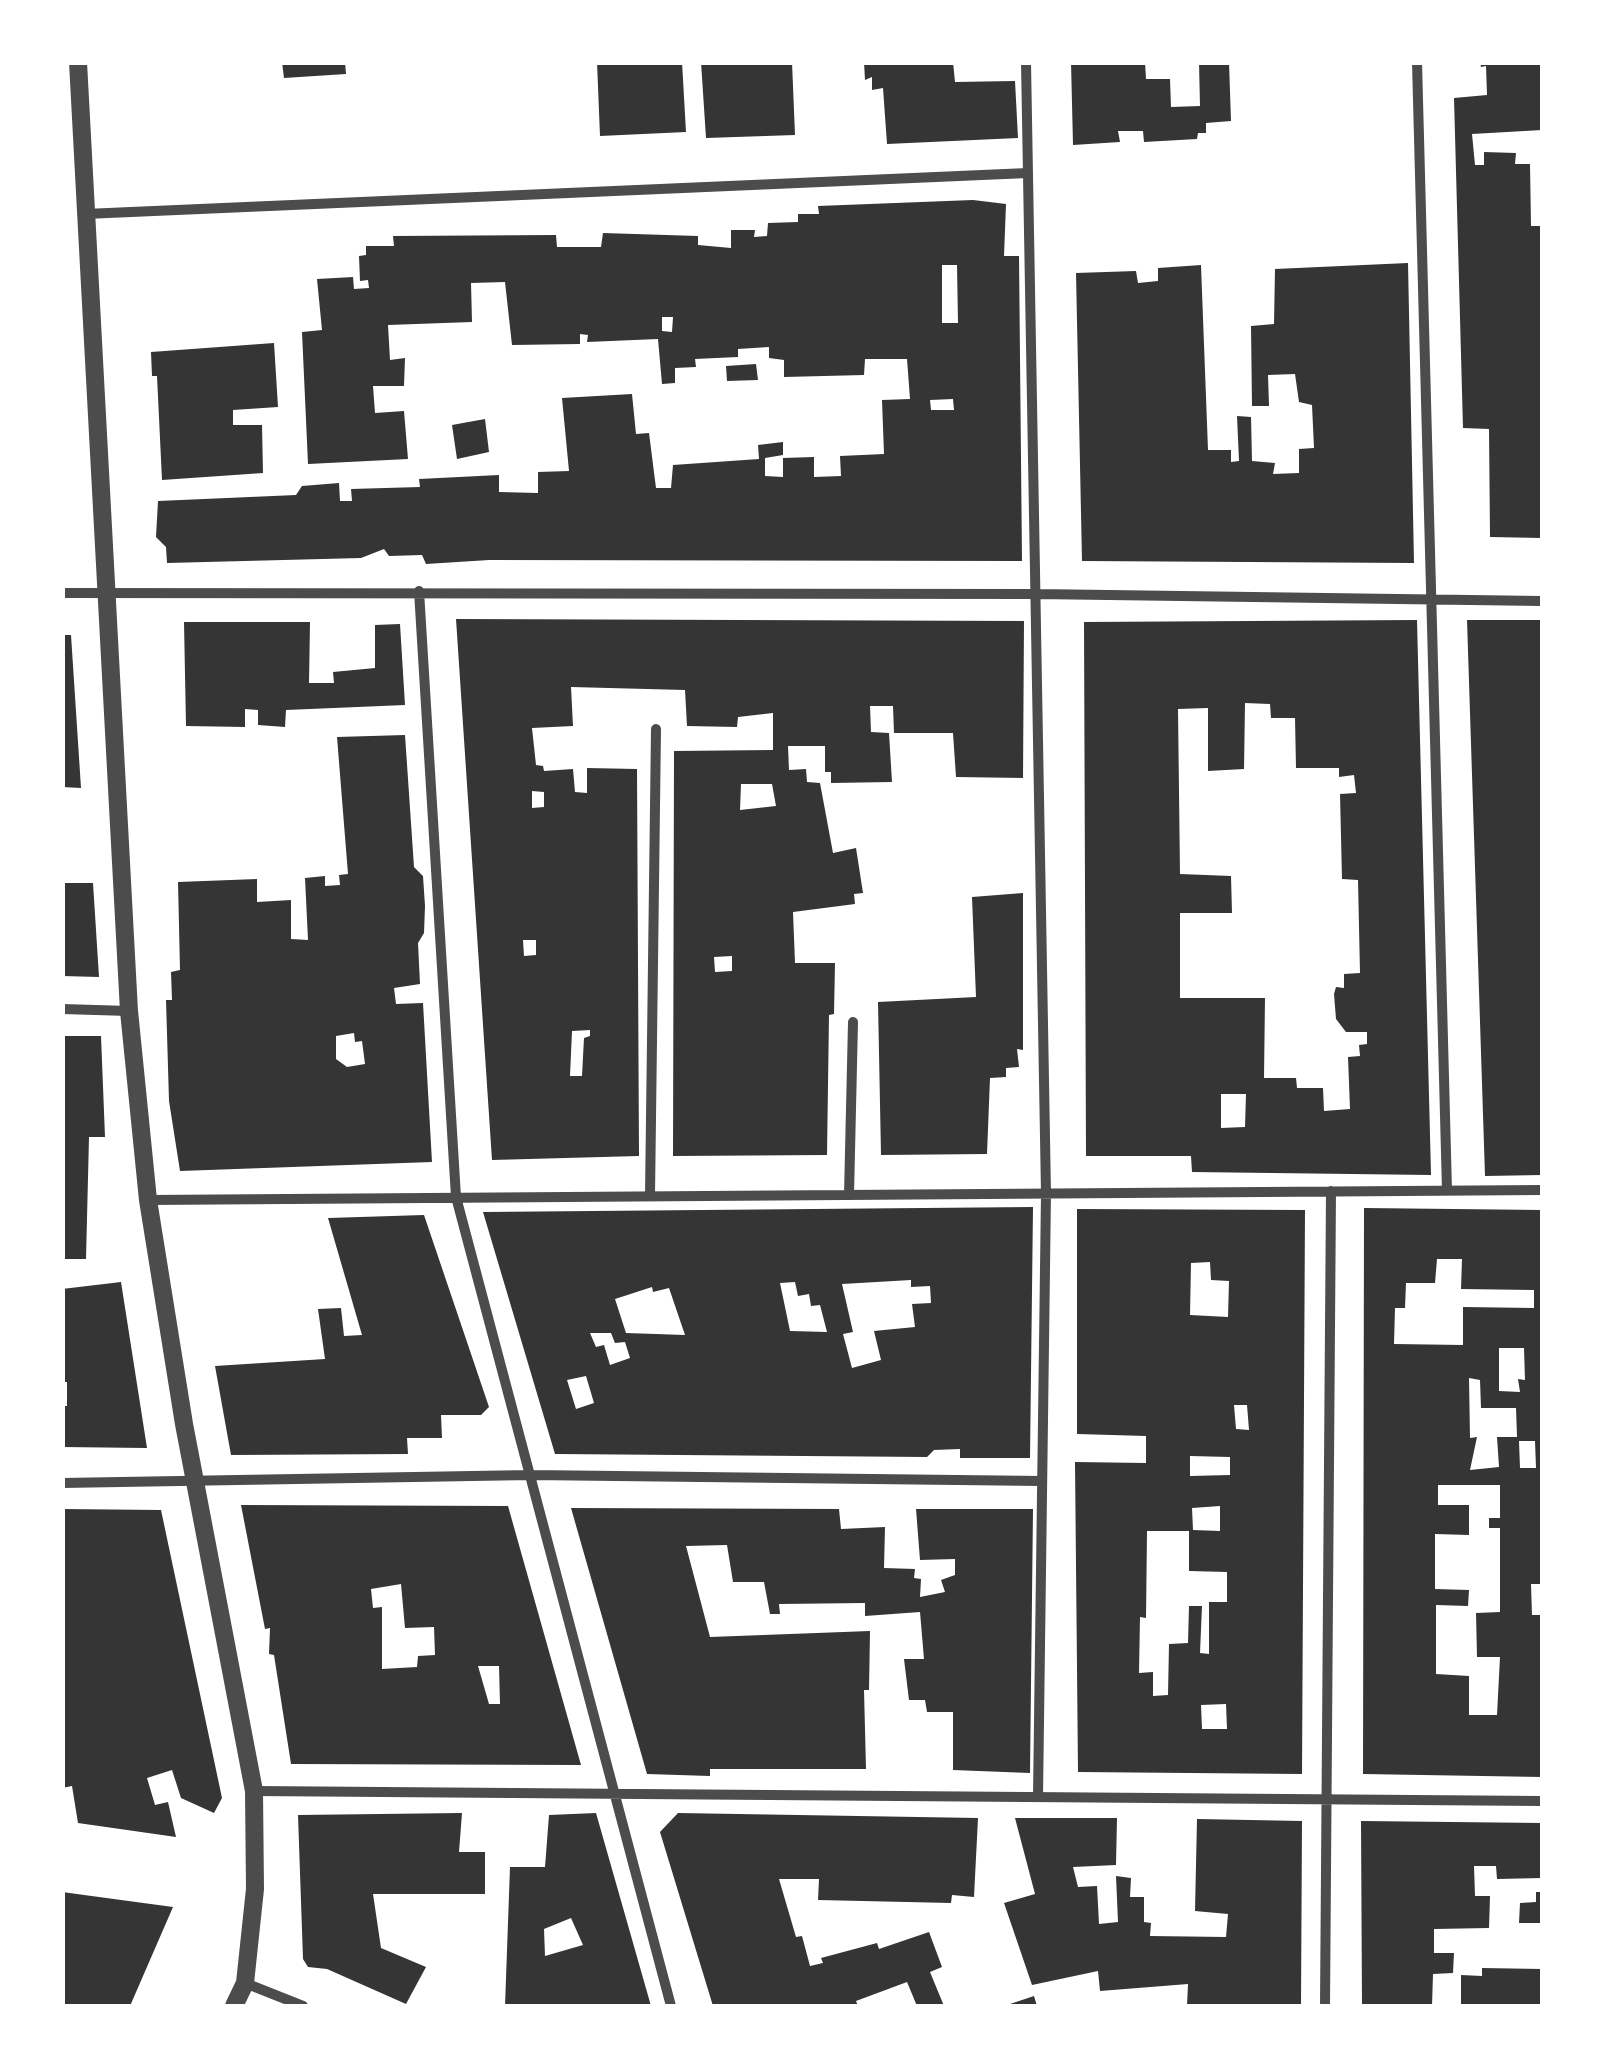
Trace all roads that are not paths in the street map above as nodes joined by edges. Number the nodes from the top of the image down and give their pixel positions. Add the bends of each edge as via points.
1 (78, 62) edge
2 (1026, 62) edge
3 (1417, 62) edge
4 (1028, 174) junction
5 (85, 214) junction
6 (419, 591) junction
7 (62, 593) edge
8 (104, 593) junction
9 (1036, 594) junction
10 (1542, 601) edge
11 (1432, 603) junction
12 (656, 729) dead end
13 (62, 1009) edge
14 (129, 1011) junction
15 (852, 1022) dead end
16 (1447, 1190) junction
17 (1542, 1190) edge
18 (1331, 1191) junction
19 (1046, 1193) junction
20 (848, 1194) junction
21 (650, 1196) junction
22 (456, 1197) junction
23 (148, 1200) junction
24 (531, 1475) junction
25 (193, 1480) junction
26 (1042, 1481) junction
27 (62, 1483) edge
28 (254, 1791) junction
29 (616, 1794) junction
30 (1038, 1797) junction
31 (1326, 1799) junction
32 (1542, 1801) edge
33 (245, 1982) junction
34 (234, 2006) edge
35 (303, 2006) edge
36 (671, 2006) edge
37 (1325, 2006) edge

1 - 5 street
2 - 4 street
3 - 11 street
4 - 5 street
4 - 9 street
5 - 8 street
6 - 8 street
6 - 9 street
6 - 22 street
7 - 8 street
8 - 14 street
9 - 11 street
9 - 19 street
10 - 11 street
11 - 16 street
12 - 21 street
13 - 14 street
14 - 23 street
15 - 20 street
16 - 17 street
16 - 18 street
18 - 19 street
18 - 31 street
19 - 20 street
19 - 26 street
20 - 21 street
21 - 22 street
22 - 23 street
22 - 24 street
23 - 25 street
24 - 25 street
24 - 26 street
24 - 29 street
25 - 27 street
25 - 28 street
26 - 30 street
28 - 29 street
28 - 33 street via 255,1889
29 - 30 street
29 - 36 street
30 - 31 street
31 - 32 street
31 - 37 street
33 - 34 street
33 - 35 street

